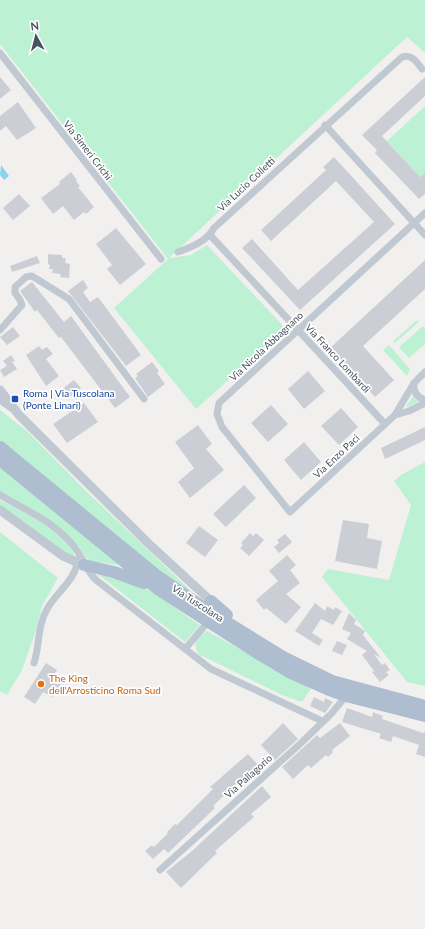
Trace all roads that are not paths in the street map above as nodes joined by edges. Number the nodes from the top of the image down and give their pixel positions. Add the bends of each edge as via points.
1 (0, 53) edge
2 (422, 68) dead end
3 (325, 125) junction
4 (425, 213) edge
5 (414, 223) junction
6 (210, 234) junction
7 (425, 235) edge
8 (178, 252) dead end
9 (161, 259) dead end
10 (298, 329) junction
11 (0, 330) edge
12 (425, 372) edge
13 (414, 383) junction
14 (0, 390) edge
15 (144, 399) dead end
16 (0, 400) edge
17 (425, 400) edge
18 (425, 403) edge
19 (19, 415) junction
20 (396, 415) junction
21 (385, 424) junction
22 (0, 447) edge
23 (0, 460) edge
24 (0, 496) edge
25 (0, 510) edge
26 (290, 512) joint
27 (80, 564) junction
28 (159, 590) junction
29 (211, 601) joint
30 (208, 622) junction
31 (257, 640) junction
32 (184, 649) junction
33 (34, 663) dead end
34 (346, 696) junction
35 (425, 706) edge
36 (425, 716) edge
37 (322, 721) junction
38 (160, 870) dead end

1 - 9 street, Via Simeri Crichi
2 - 3 street, Via Lucio Colletti via 412,57 402,57
3 - 5 street
3 - 6 street, Via Lucio Colletti
4 - 5 street, Via Nicola Abbagnano
5 - 7 street
5 - 10 street, Via Nicola Abbagnano
6 - 8 street, Via Lucio Colletti via 192,247
6 - 10 street, Via Franco Lombardi
10 - 21 street, Via Franco Lombardi
10 - 26 street, Via Nicola Abbagnano via 219,403 217,414 222,427
11 - 15 street via 22,305 15,287 26,277 32,276 69,299
12 - 13 street, Via Enzo Paci
13 - 17 street via 417,396
13 - 20 street, Via Enzo Paci
14 - 19 street, Via Tuscolana
16 - 19 street, Via Tuscolana
18 - 20 street, Via Enzo Paci
19 - 29 street, Via Tuscolana via 149,544
20 - 21 street, Via Enzo Paci
21 - 26 street, Via Enzo Paci
22 - 31 main road, Via Tuscolana via 149,569
23 - 28 main road, Via Tuscolana
24 - 27 street via 56,528 75,548
25 - 27 street via 62,556
27 - 28 main road via 118,573
27 - 32 street via 102,586
27 - 33 street via 71,579 56,594 40,625 40,643
28 - 30 main road, Via Tuscolana
29 - 31 main road
30 - 32 street
30 - 34 main road, Via Tuscolana via 291,673
31 - 35 main road, Via Tuscolana via 329,680
32 - 37 street via 211,669
34 - 36 main road, Via Tuscolana
34 - 37 street, Via Pallagorio
37 - 38 street, Via Pallagorio

